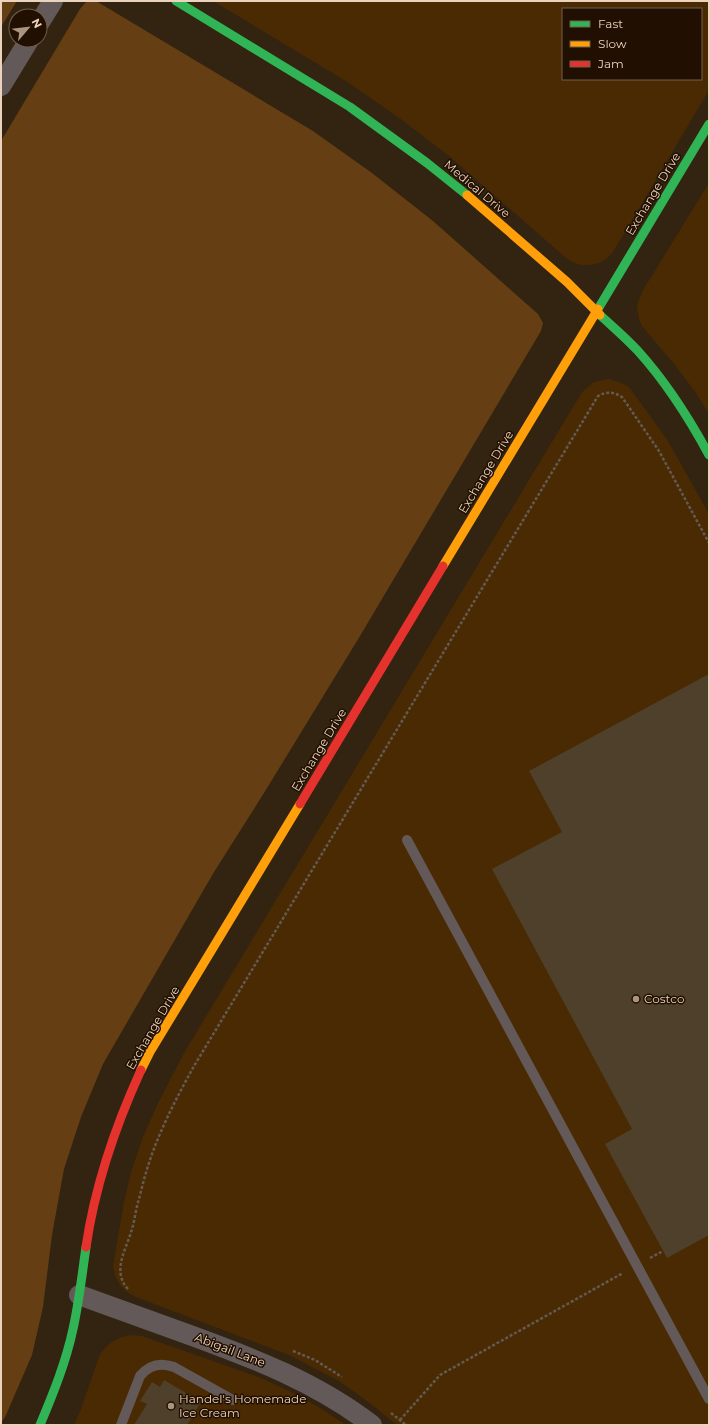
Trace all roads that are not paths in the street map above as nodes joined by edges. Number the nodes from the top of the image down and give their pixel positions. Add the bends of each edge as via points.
1 (176, 1) edge
2 (24, 48) edge
3 (1, 86) edge
4 (709, 124) edge
5 (597, 311) junction
6 (709, 455) edge
7 (407, 840) dead end
8 (79, 1295) junction
9 (709, 1399) edge
10 (233, 1400) dead end
11 (40, 1425) edge
12 (121, 1425) edge
13 (372, 1425) edge

1 - 5 street, Medical Drive via 350,107 389,134 474,201
2 - 3 street
4 - 5 street, Exchange Drive
5 - 6 street, Medical Drive via 655,371 684,412
5 - 8 street, Exchange Drive via 150,1052 131,1091 103,1167 87,1234
7 - 9 lane
8 - 11 street, Exchange Drive via 65,1359
8 - 13 street, Abigail Lane via 280,1370 341,1403
10 - 12 lane via 174,1367 156,1365 140,1376

